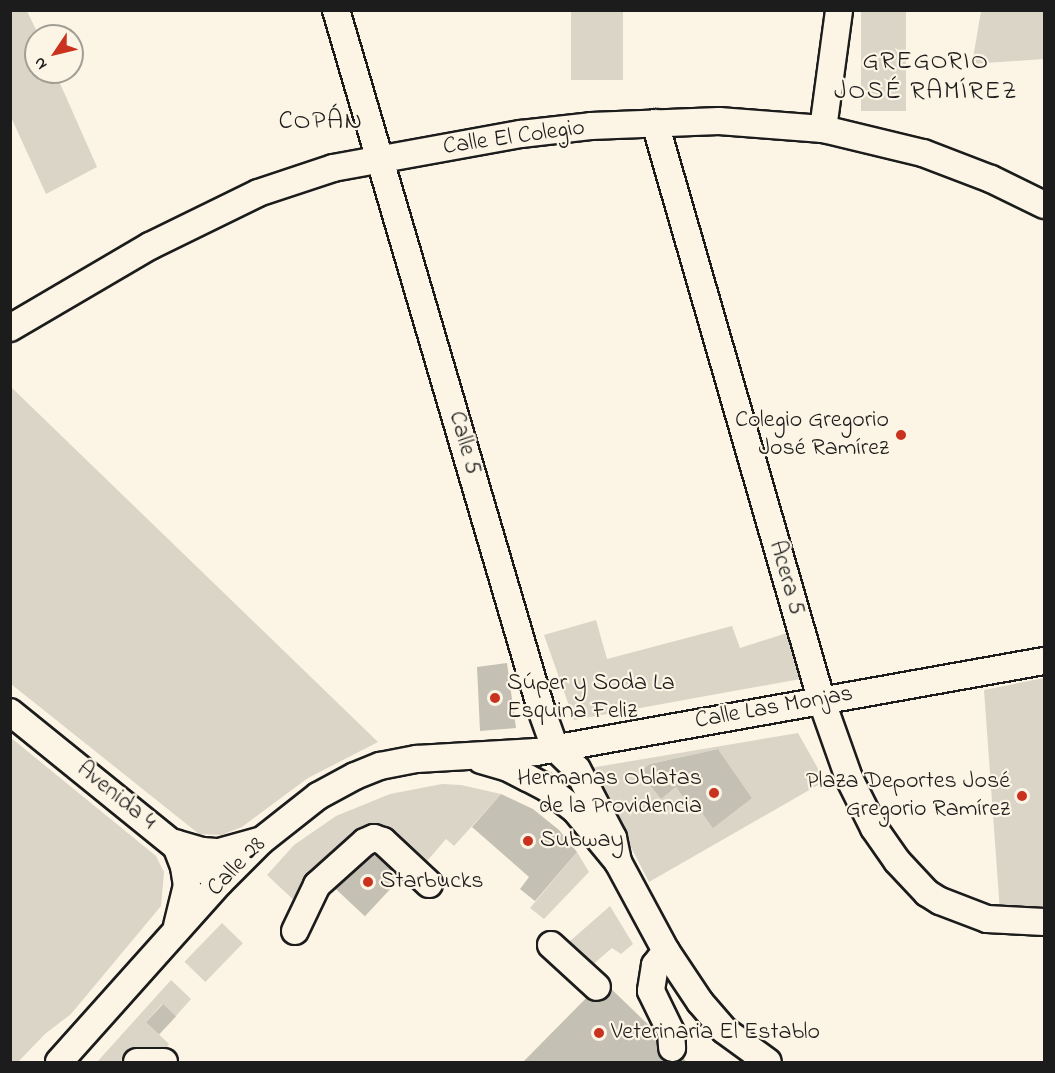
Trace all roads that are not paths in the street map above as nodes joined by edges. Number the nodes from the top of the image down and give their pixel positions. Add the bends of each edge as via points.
1 (336, 10) edge
2 (839, 10) edge
3 (655, 123) junction
4 (823, 129) junction
5 (380, 159) junction
6 (1044, 205) edge
7 (10, 328) edge
8 (1044, 660) edge
9 (820, 699) junction
10 (10, 712) edge
11 (582, 743) junction
12 (555, 748) junction
13 (466, 756) junction
14 (577, 769) junction
15 (261, 841) junction
16 (175, 843) junction
17 (618, 862) junction
18 (220, 882) junction
19 (429, 884) dead end
20 (1044, 922) edge
21 (295, 931) dead end
22 (174, 934) junction
23 (551, 945) dead end
24 (666, 951) junction
25 (597, 987) dead end
26 (672, 1048) dead end
27 (65, 1059) edge
28 (137, 1062) edge
29 (164, 1062) edge
30 (768, 1062) edge

1 - 5 street, Calle 5
2 - 4 street
3 - 4 street, Calle El Colegio via 719,121
3 - 5 street, Calle El Colegio via 521,134
3 - 9 street, Acera 5
4 - 6 street, Calle El Colegio via 923,153
5 - 7 street, Calle El Colegio via 333,168 258,193 150,246
5 - 12 street, Calle 5
8 - 9 street, Calle Las Monjas
9 - 11 street, Calle Las Monjas
9 - 20 street, Acera 5 via 861,804 891,853 915,881 940,901 968,913 987,919
10 - 16 street, Avenida 4
11 - 12 street, Calle Las Monjas
11 - 14 street
12 - 13 street, Calle Las Monjas
12 - 14 street, Calle 5
13 - 15 street, Calle 28 via 417,759 380,766 355,776 318,796
13 - 17 street via 506,767 547,788 576,811
14 - 17 street, Calle 5 via 613,838
15 - 16 street via 219,852
15 - 18 street, Calle 28
16 - 18 street, Avenida 4
16 - 22 street via 187,885
17 - 24 street
18 - 22 street, Calle 28
19 - 21 street via 383,840 374,838 317,885
22 - 27 street, Calle 28
23 - 25 street
24 - 26 street via 655,965 651,991 671,1032
24 - 30 street via 724,1030
28 - 29 street

